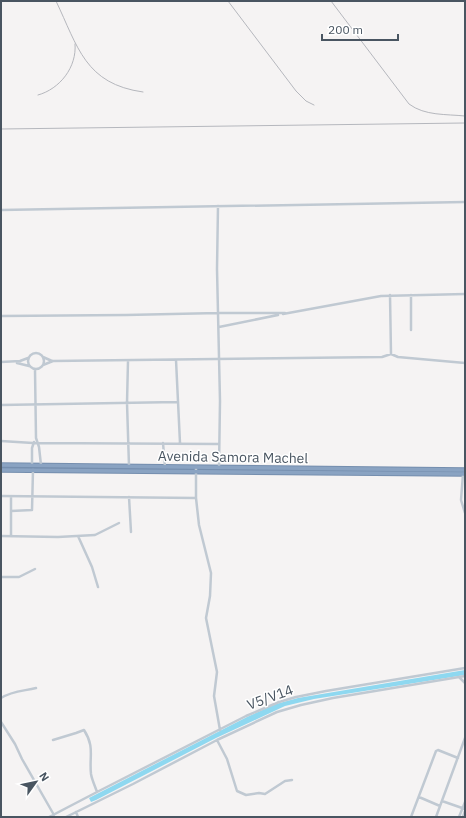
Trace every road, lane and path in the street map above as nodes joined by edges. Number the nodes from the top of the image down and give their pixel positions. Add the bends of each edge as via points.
1 (465, 202) edge
2 (218, 206) junction
3 (1, 210) edge
4 (465, 294) edge
5 (390, 295) junction
6 (411, 295) junction
7 (218, 313) junction
8 (285, 313) junction
9 (1, 316) edge
10 (218, 327) junction
11 (411, 330) dead end
12 (390, 354) junction
13 (29, 357) junction
14 (43, 357) junction
15 (219, 359) junction
16 (176, 360) junction
17 (53, 361) junction
18 (128, 361) junction
19 (1, 362) edge
20 (13, 362) junction
21 (465, 363) edge
22 (43, 365) junction
23 (29, 366) junction
24 (35, 370) junction
25 (177, 402) junction
26 (127, 403) junction
27 (35, 404) junction
28 (1, 405) edge
29 (36, 438) junction
30 (1, 440) edge
31 (33, 443) junction
32 (38, 443) junction
33 (128, 443) junction
34 (163, 443) junction
35 (180, 443) junction
36 (219, 444) junction
37 (1, 465) edge
38 (19, 465) junction
39 (32, 465) junction
40 (41, 465) junction
41 (129, 466) junction
42 (165, 467) junction
43 (219, 468) junction
44 (196, 469) junction
45 (1, 470) edge
46 (19, 470) junction
47 (34, 470) junction
48 (464, 472) edge
49 (1, 496) edge
50 (11, 497) junction
51 (32, 497) junction
52 (130, 497) junction
53 (196, 498) junction
54 (11, 511) junction
55 (465, 513) edge
56 (119, 523) dead end
57 (131, 532) dead end
58 (1, 536) edge
59 (11, 536) junction
60 (78, 536) junction
61 (35, 569) dead end
62 (1, 577) edge
63 (98, 587) dead end
64 (465, 668) edge
65 (465, 676) edge
66 (459, 677) junction
67 (465, 683) edge
68 (36, 688) dead end
69 (1, 698) edge
70 (2, 724) edge
71 (220, 730) junction
72 (465, 738) edge
73 (53, 740) dead end
74 (217, 740) junction
75 (458, 758) junction
76 (292, 780) dead end
77 (97, 792) junction
78 (419, 797) junction
79 (442, 801) junction
80 (465, 802) edge
81 (440, 806) junction
82 (464, 809) edge
83 (76, 812) junction
84 (54, 815) junction
85 (49, 817) edge
86 (66, 817) edge
87 (78, 817) edge
88 (412, 817) edge
89 (436, 817) edge
90 (459, 817) edge
91 (463, 817) edge

1 - 2 street
2 - 3 street
2 - 7 street
4 - 6 street
5 - 6 street
5 - 8 street
5 - 12 street
6 - 11 street
7 - 8 street
7 - 9 street
7 - 10 street
8 - 10 street
10 - 15 street
12 - 15 street via 382,357
12 - 21 street via 398,357
13 - 14 street via 35,353
13 - 20 street
13 - 23 street
14 - 17 street
14 - 22 street
15 - 16 street
15 - 36 street
16 - 18 street
16 - 25 street
17 - 18 street
17 - 22 street
18 - 26 street
19 - 20 street
20 - 23 street
22 - 24 street
23 - 24 street
24 - 27 street
25 - 26 street
25 - 35 street
26 - 27 street
26 - 33 street
27 - 28 street
27 - 29 street
29 - 31 street
29 - 32 street
30 - 31 street
31 - 32 street
31 - 39 street
32 - 33 street
32 - 40 street
33 - 34 street
33 - 41 street
34 - 35 street
34 - 42 street
35 - 36 street
36 - 43 street
37 - 38 highway, Avenida Samora Machel
38 - 39 highway, Avenida Samora Machel
38 - 46 highway
39 - 40 highway, Avenida Samora Machel
40 - 41 highway, Avenida Samora Machel
41 - 42 highway, Avenida Samora Machel
42 - 44 highway, Avenida Samora Machel
43 - 44 highway, Avenida Samora Machel
43 - 48 highway, Avenida Samora Machel
44 - 47 highway, Avenida Samora Machel
44 - 48 highway, Avenida Samora Machel
44 - 53 street
45 - 46 highway, Avenida Samora Machel
46 - 47 highway, Avenida Samora Machel
47 - 51 street
48 - 55 street via 462,500
49 - 50 street
50 - 51 street
50 - 54 street
51 - 52 street
51 - 54 street via 32,510
52 - 53 street
52 - 57 street
53 - 71 street via 200,534 211,573 206,618 217,672 214,696
54 - 59 street
56 - 60 street via 95,535
58 - 59 street
59 - 60 street
60 - 63 street
61 - 62 street via 19,577
64 - 71 street, V5/V14 via 296,697 272,705
65 - 66 street
66 - 67 street
66 - 74 street via 301,705 278,712
68 - 69 street via 12,692
70 - 84 street
71 - 77 street, V5/V14
72 - 75 street
73 - 77 street via 84,730 92,753 92,776
74 - 76 street via 232,772 236,789 240,793 265,794 285,781
74 - 83 street
75 - 78 street via 436,751
75 - 79 street
77 - 84 street, V5/V14
78 - 81 street
78 - 88 street
79 - 81 street
79 - 82 street
80 - 82 street
81 - 89 street
82 - 90 street
82 - 91 street
83 - 86 street
83 - 87 street
84 - 85 street, V5/V14

